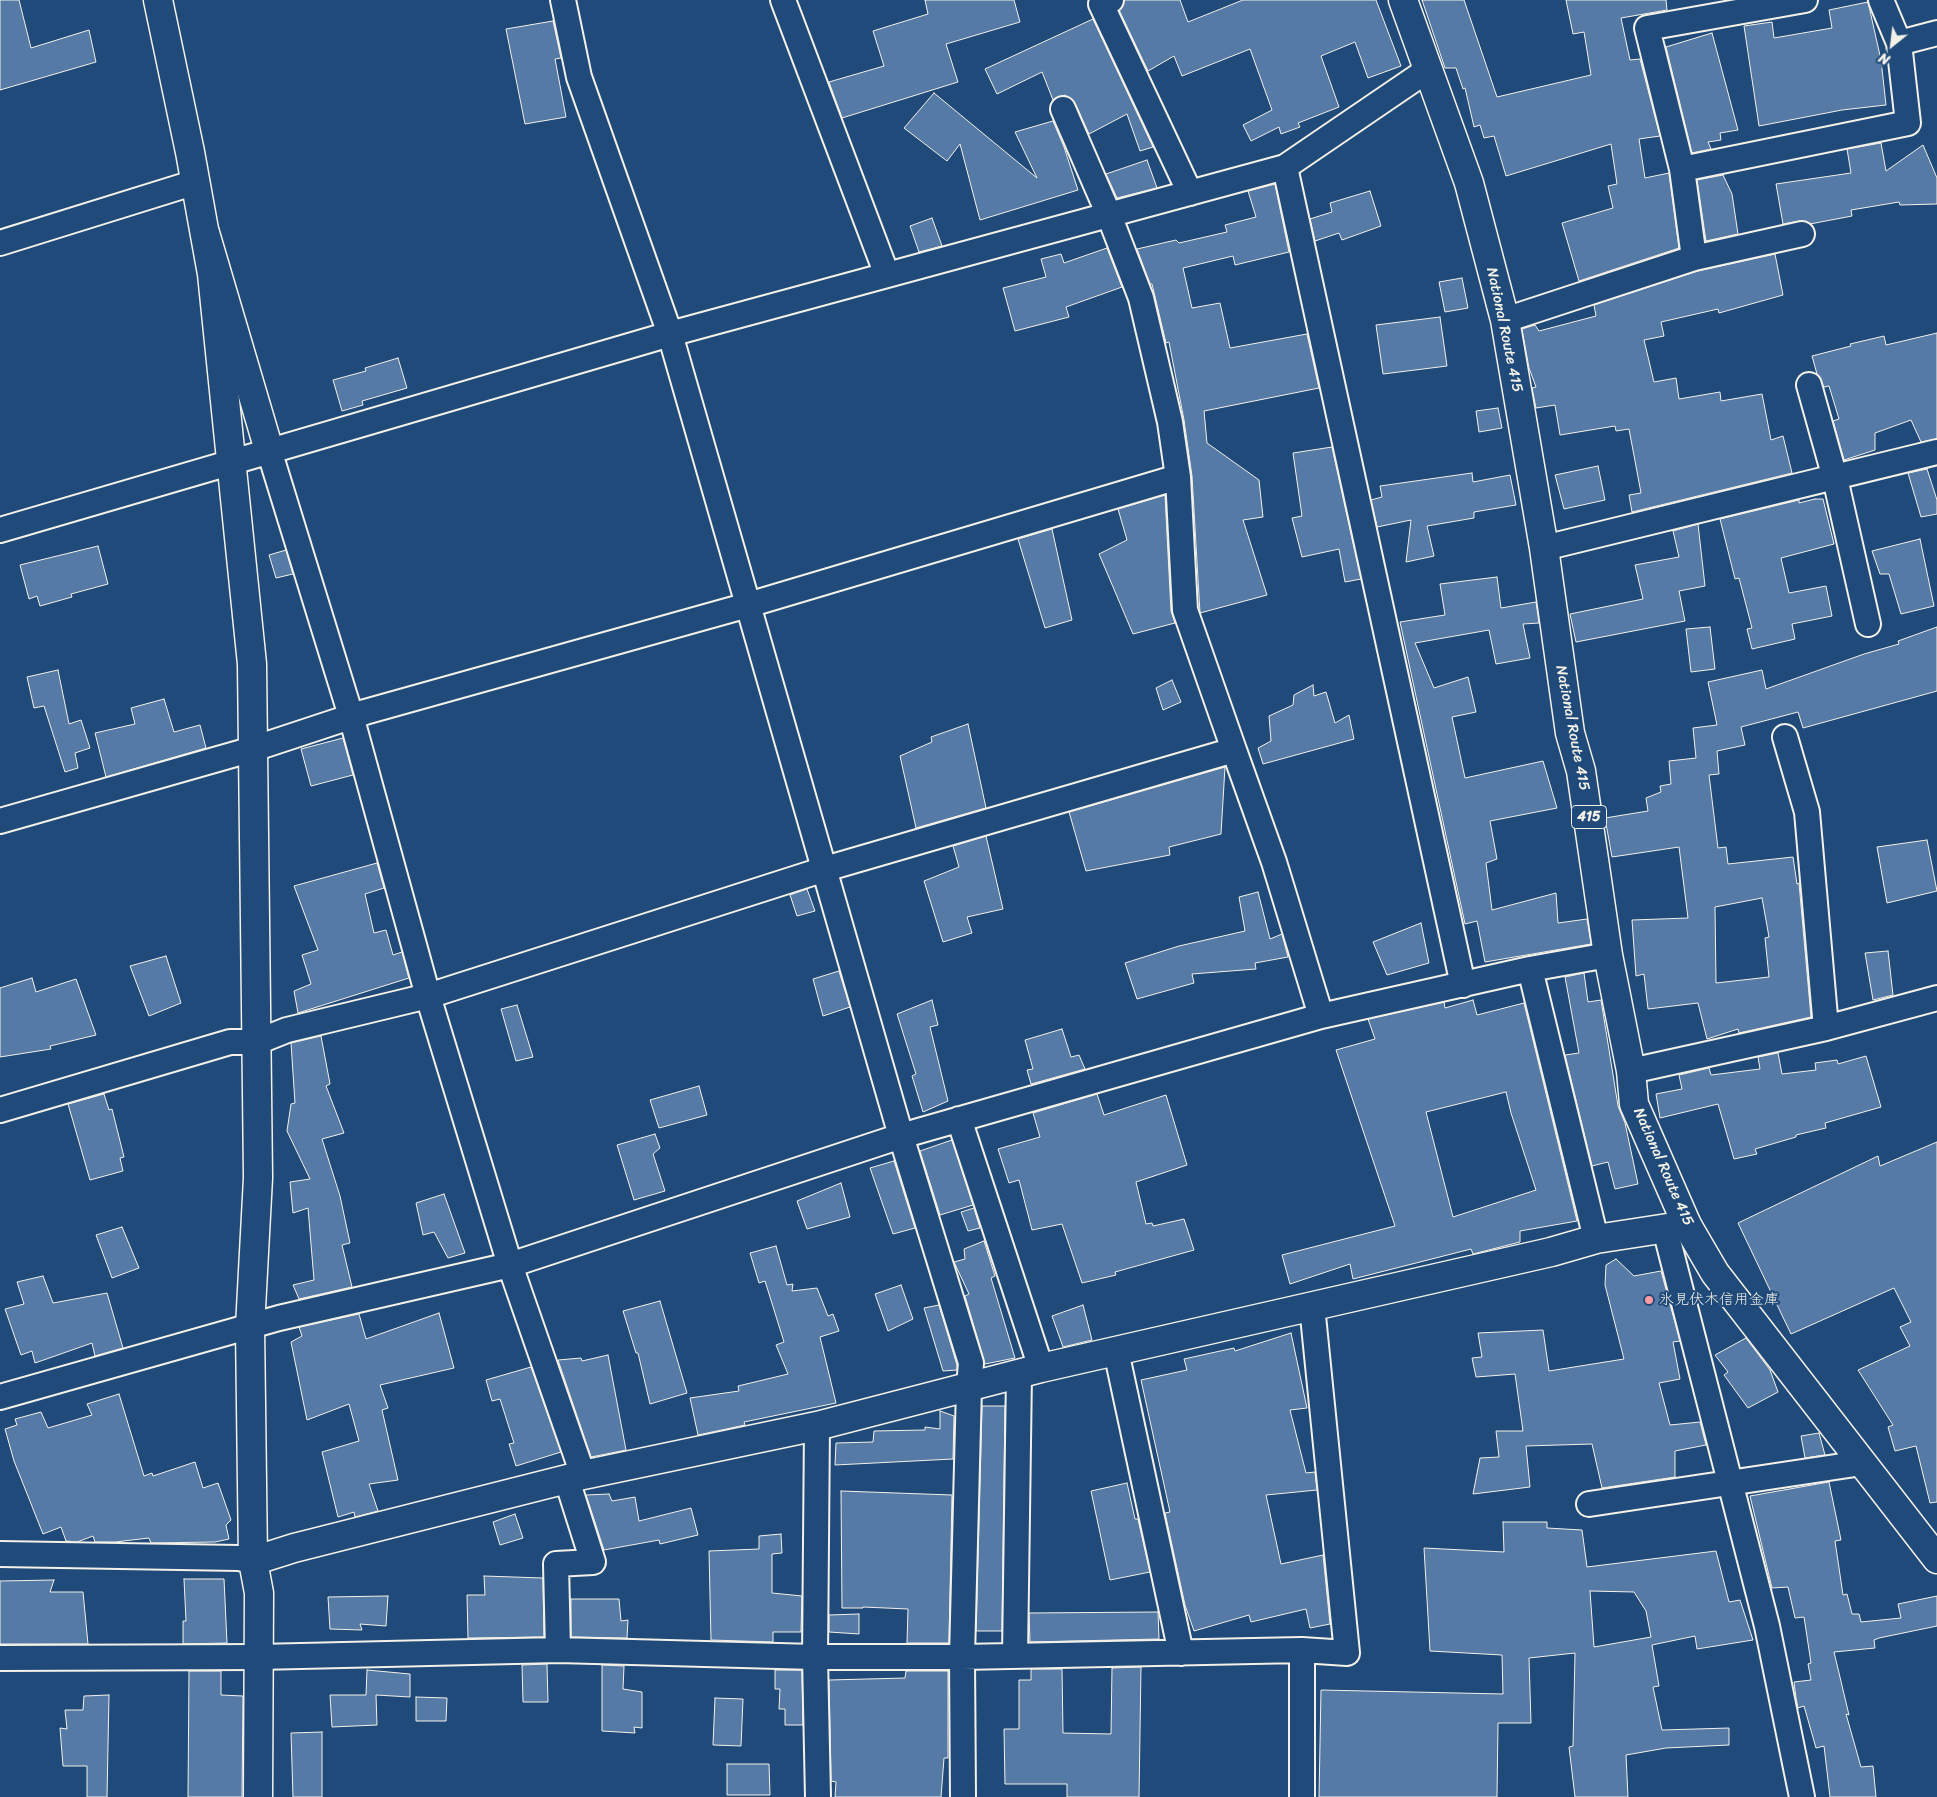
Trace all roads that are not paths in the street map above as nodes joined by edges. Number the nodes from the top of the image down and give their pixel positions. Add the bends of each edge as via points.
1 (158, 0) edge
2 (563, 0) edge
3 (783, 0) edge
4 (1111, 0) edge
5 (1403, 0) edge
6 (1804, 0) edge
7 (1881, 0) edge
8 (1937, 33) edge
9 (1899, 43) junction
10 (1429, 69) junction
11 (1063, 109) dead end
12 (1285, 166) junction
13 (1682, 169) junction
14 (196, 182) junction
15 (1190, 193) junction
16 (1109, 214) junction
17 (205, 233) junction
18 (1802, 234) dead end
19 (0, 243) edge
20 (1694, 258) junction
21 (886, 275) junction
22 (1505, 320) junction
23 (670, 334) junction
24 (1809, 385) dead end
25 (269, 450) junction
26 (1937, 452) edge
27 (231, 461) junction
28 (1178, 477) junction
29 (1835, 478) junction
30 (0, 530) edge
31 (1544, 548) junction
32 (748, 605) junction
33 (1868, 624) dead end
34 (351, 716) junction
35 (1785, 737) dead end
36 (252, 749) junction
37 (1234, 750) junction
38 (0, 821) edge
39 (825, 869) junction
40 (1608, 955) junction
41 (1530, 969) junction
42 (1463, 986) junction
43 (428, 996) junction
44 (1937, 998) edge
45 (1321, 1016) junction
46 (1826, 1028) junction
47 (257, 1042) junction
48 (1631, 1071) junction
49 (0, 1110) edge
50 (960, 1119) junction
51 (902, 1136) junction
52 (1676, 1227) junction
53 (1596, 1239) junction
54 (510, 1265) junction
55 (1312, 1306) junction
56 (250, 1327) junction
57 (1116, 1351) junction
58 (1030, 1371) junction
59 (969, 1387) junction
60 (0, 1398) edge
61 (817, 1426) junction
62 (1862, 1463) junction
63 (575, 1477) junction
64 (1731, 1485) junction
65 (1589, 1504) dead end
66 (0, 1554) edge
67 (1937, 1559) edge
68 (253, 1561) junction
69 (558, 1650) junction
70 (1302, 1650) junction
71 (1181, 1653) junction
72 (1014, 1656) junction
73 (258, 1657) junction
74 (815, 1657) junction
75 (962, 1657) junction
76 (0, 1658) edge
77 (258, 1797) edge
78 (818, 1797) edge
79 (963, 1797) edge
80 (1302, 1797) edge
81 (1802, 1797) edge

1 - 14 main road
2 - 23 street via 579,77
3 - 21 street
4 - 15 street via 1101,4
5 - 10 main road, National Route 415 / 415
6 - 13 street via 1647,28
7 - 9 street
8 - 9 street
9 - 13 street via 1908,123
10 - 12 street
10 - 22 main road, National Route 415 / 415 via 1469,183
11 - 16 street
12 - 15 street
12 - 42 street
13 - 20 street
14 - 17 main road
14 - 19 street
15 - 16 street
16 - 21 street
16 - 28 street via 1141,298 1170,422
17 - 25 main road
17 - 27 main road
18 - 20 street
20 - 22 street
21 - 23 street
22 - 31 main road, National Route 415 / 415
23 - 25 street
23 - 32 street
24 - 29 street
25 - 27 street
25 - 34 street
26 - 29 street
27 - 30 street
27 - 36 main road via 252,664
28 - 32 street
28 - 37 street via 1185,610
29 - 31 street
29 - 33 street
31 - 40 main road, National Route 415 / 415 via 1570,733 1581,771
32 - 34 street
32 - 39 street
34 - 36 street
34 - 43 street
35 - 46 street via 1807,812
36 - 38 street
36 - 47 main road
37 - 39 street
37 - 45 street via 1274,862
39 - 43 street
39 - 51 street
40 - 41 street
40 - 48 main road, National Route 415 / 415
41 - 42 street
41 - 53 street
42 - 45 street
43 - 47 street via 287,1030
43 - 54 street
44 - 46 street
45 - 50 street
46 - 48 street
47 - 49 street via 230,1042
47 - 56 main road via 258,1178
48 - 52 main road, National Route 415 / 415 via 1634,1104
50 - 51 street
50 - 58 street
51 - 54 street
51 - 59 street via 971,1363
52 - 53 main road
52 - 62 main road, National Route 415 / 415
52 - 64 street
53 - 55 main road
54 - 56 street
54 - 63 street
55 - 57 main road
55 - 70 street via 1347,1652
56 - 60 street
56 - 68 main road
57 - 58 main road
57 - 71 street
58 - 59 main road
58 - 72 street
59 - 61 main road
59 - 75 street
61 - 63 main road
61 - 74 street
62 - 64 street
62 - 67 main road, National Route 415 / 415
63 - 68 main road
63 - 69 street via 592,1562 556,1564
64 - 65 street
64 - 81 street via 1767,1626
66 - 68 street via 239,1558
68 - 73 main road via 259,1593
69 - 73 street
69 - 74 street
70 - 71 street
70 - 80 street
71 - 72 street
72 - 75 street
73 - 76 street
73 - 77 main road
74 - 75 street
74 - 78 street
75 - 79 street

